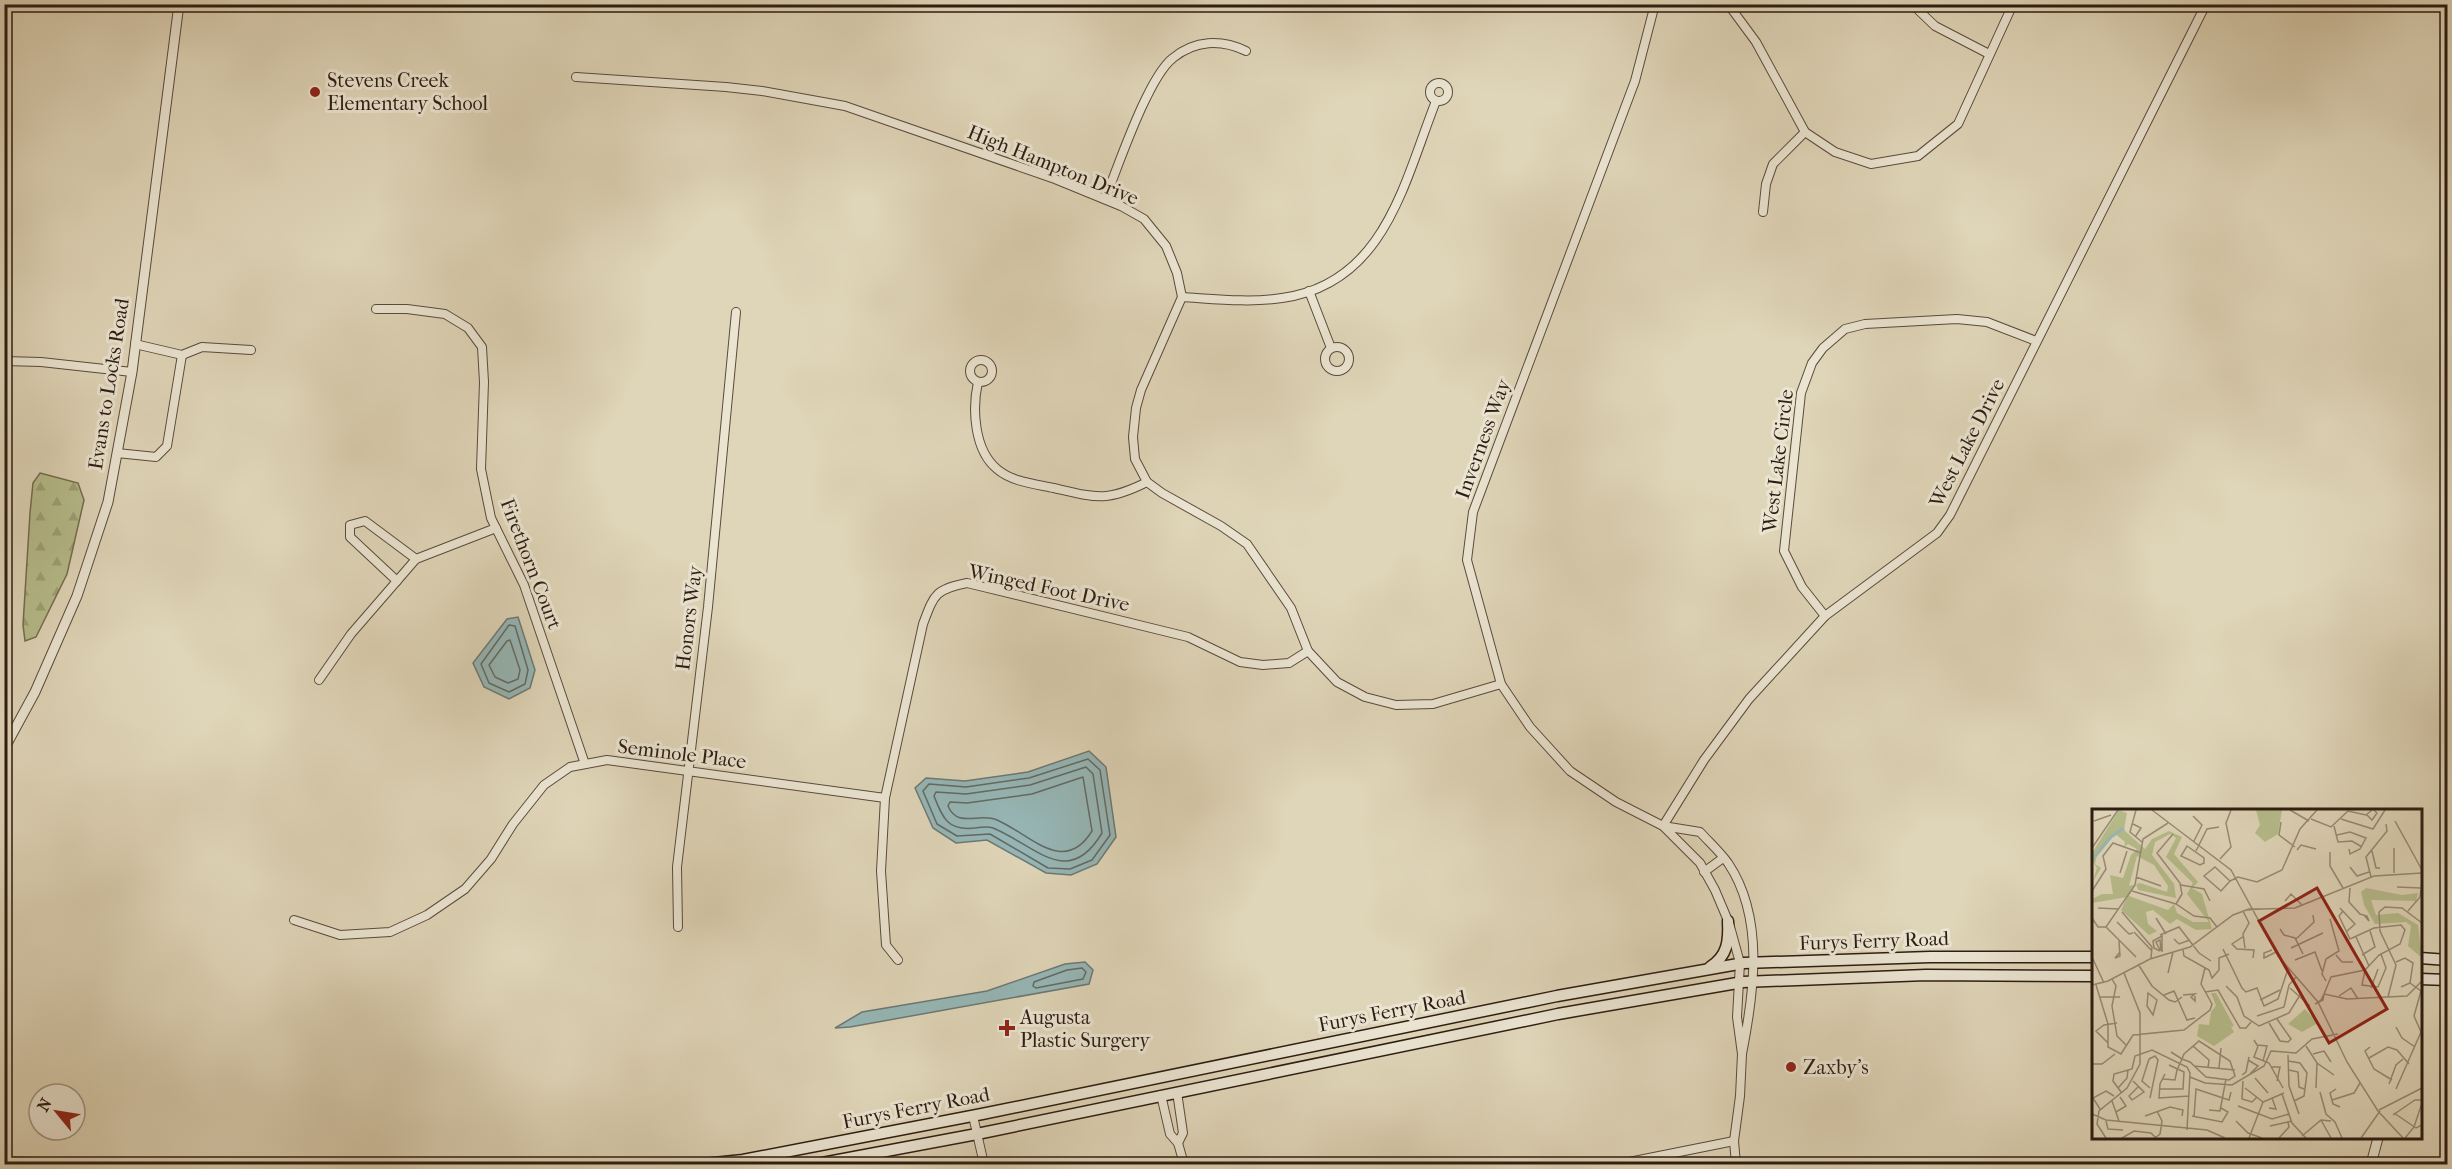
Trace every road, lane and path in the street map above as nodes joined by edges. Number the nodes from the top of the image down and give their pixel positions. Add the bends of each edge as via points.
1 (179, 4) edge
2 (1655, 4) edge
3 (1728, 4) edge
4 (1912, 4) edge
5 (2013, 4) edge
6 (2206, 4) edge
7 (1246, 51) dead end
8 (1989, 54) junction
9 (576, 77) dead end
10 (1436, 101) dead end
11 (1805, 132) junction
12 (1105, 199) junction
13 (1763, 212) dead end
14 (1309, 291) junction
15 (1182, 297) junction
16 (376, 309) dead end
17 (736, 312) dead end
18 (2036, 341) junction
19 (135, 344) junction
20 (1330, 348) dead end
21 (250, 350) dead end
22 (182, 354) junction
23 (4, 361) edge
24 (132, 372) junction
25 (978, 382) dead end
26 (117, 453) junction
27 (1147, 482) junction
28 (496, 528) junction
29 (416, 559) junction
30 (397, 581) junction
31 (1825, 616) junction
32 (1308, 651) junction
33 (319, 680) dead end
34 (1501, 684) junction
35 (4, 750) edge
36 (585, 764) junction
37 (687, 770) junction
38 (885, 798) junction
39 (1663, 826) junction
40 (1723, 858) junction
41 (1704, 872) junction
42 (294, 920) dead end
43 (1728, 921) junction
44 (678, 927) dead end
45 (2067, 957) junction
46 (2092, 957) edge
47 (2422, 958) edge
48 (898, 960) dead end
49 (2448, 960) edge
50 (1746, 963) junction
51 (1706, 969) junction
52 (2067, 976) junction
53 (2092, 976) edge
54 (2422, 979) edge
55 (2448, 980) edge
56 (1751, 981) junction
57 (1738, 983) junction
58 (1742, 1054) junction
59 (1177, 1092) junction
60 (1161, 1095) junction
61 (974, 1116) junction
62 (977, 1134) junction
63 (2377, 1139) edge
64 (1734, 1141) junction
65 (1178, 1143) junction
66 (4, 1163) edge
67 (70, 1164) edge
68 (704, 1164) edge
69 (817, 1164) edge
70 (984, 1164) edge
71 (1184, 1164) edge
72 (1619, 1164) edge
73 (1736, 1164) edge
74 (2371, 1164) edge

1 - 19 street, Evans to Locks Road
2 - 34 street, Inverness Way via 1635,81 1473,512 1467,560
3 - 11 street via 1756,42
4 - 8 street via 1935,26
5 - 8 street
6 - 18 street, West Lake Drive
7 - 12 street via 1220,42 1202,43 1171,59 1148,96
8 - 11 street via 1958,124 1918,156 1871,164 1835,152
9 - 12 street, High Hampton Drive via 726,87 845,106
10 - 14 street via 1380,237 1339,278
11 - 13 street via 1773,164
12 - 15 street, High Hampton Drive via 1144,219 1166,246
14 - 15 street via 1282,298
14 - 20 street
15 - 27 street via 1136,408 1135,459
16 - 28 street, Firethorn Court via 445,314 468,328 482,347 481,469
17 - 37 street, Honors Way via 708,607
18 - 31 street, West Lake Drive via 1961,496 1937,533
18 - 31 street, West Lake Circle via 1987,322 1957,319 1865,324 1845,329 1823,348 1812,363 1801,393 1784,551 1802,587
19 - 22 street
19 - 24 street, Evans to Locks Road
21 - 22 street via 202,347
22 - 26 street via 167,446 156,457
23 - 24 street
24 - 26 street, Evans to Locks Road
25 - 27 street via 978,430 983,451 997,469 1017,480 1106,498
26 - 35 street, Evans to Locks Road via 108,502 77,596 35,692
27 - 32 street via 1247,544 1291,608
28 - 29 street
28 - 36 street, Firethorn Court via 524,585
29 - 30 street
29 - 30 street via 365,521 350,525 350,537
30 - 33 street via 351,634
31 - 39 street, West Lake Drive via 1749,699 1704,760
32 - 34 street via 1337,682 1365,697 1396,705 1433,704
32 - 38 street, Winged Foot Drive via 1289,663 1240,662 1188,637 967,583 945,587 932,600 923,624
34 - 39 street, Inverness Way via 1530,727 1570,771 1616,802
36 - 37 street, Seminole Place via 607,760
36 - 42 street, Seminole Place via 570,767 544,785 465,889 427,915 390,932 340,935
37 - 38 street, Seminole Place
37 - 44 street, Honors Way via 677,867
38 - 48 street, Winged Foot Drive via 881,871 886,945
39 - 40 street, Inverness Way via 1700,832
39 - 41 street, Inverness Way via 1700,863
40 - 41 street
40 - 50 street, Inverness Way via 1749,916 1754,953
41 - 43 street, Inverness Way
43 - 50 street, Inverness Way
43 - 51 main road via 1725,952
45 - 46 main road, Furys Ferry Road
45 - 50 main road, Furys Ferry Road
45 - 52 main road
47 - 49 main road
50 - 51 main road, Furys Ferry Road
50 - 56 street, Inverness Way
50 - 57 street, Inverness Way
51 - 61 main road, Furys Ferry Road
52 - 53 main road, Furys Ferry Road
52 - 56 main road, Furys Ferry Road via 1926,975
54 - 55 main road
56 - 57 main road, Furys Ferry Road
56 - 58 street, Inverness Way via 1750,1014
57 - 58 street, Inverness Way
57 - 59 main road, Furys Ferry Road via 1558,1014
58 - 64 street
59 - 60 main road, Furys Ferry Road
59 - 65 street via 1183,1133
60 - 62 main road, Furys Ferry Road
60 - 65 street via 1170,1134
61 - 62 street
61 - 68 main road, Furys Ferry Road
62 - 69 main road, Furys Ferry Road
62 - 70 street
63 - 74 street
64 - 72 street
64 - 73 street
65 - 71 street
66 - 67 main road

